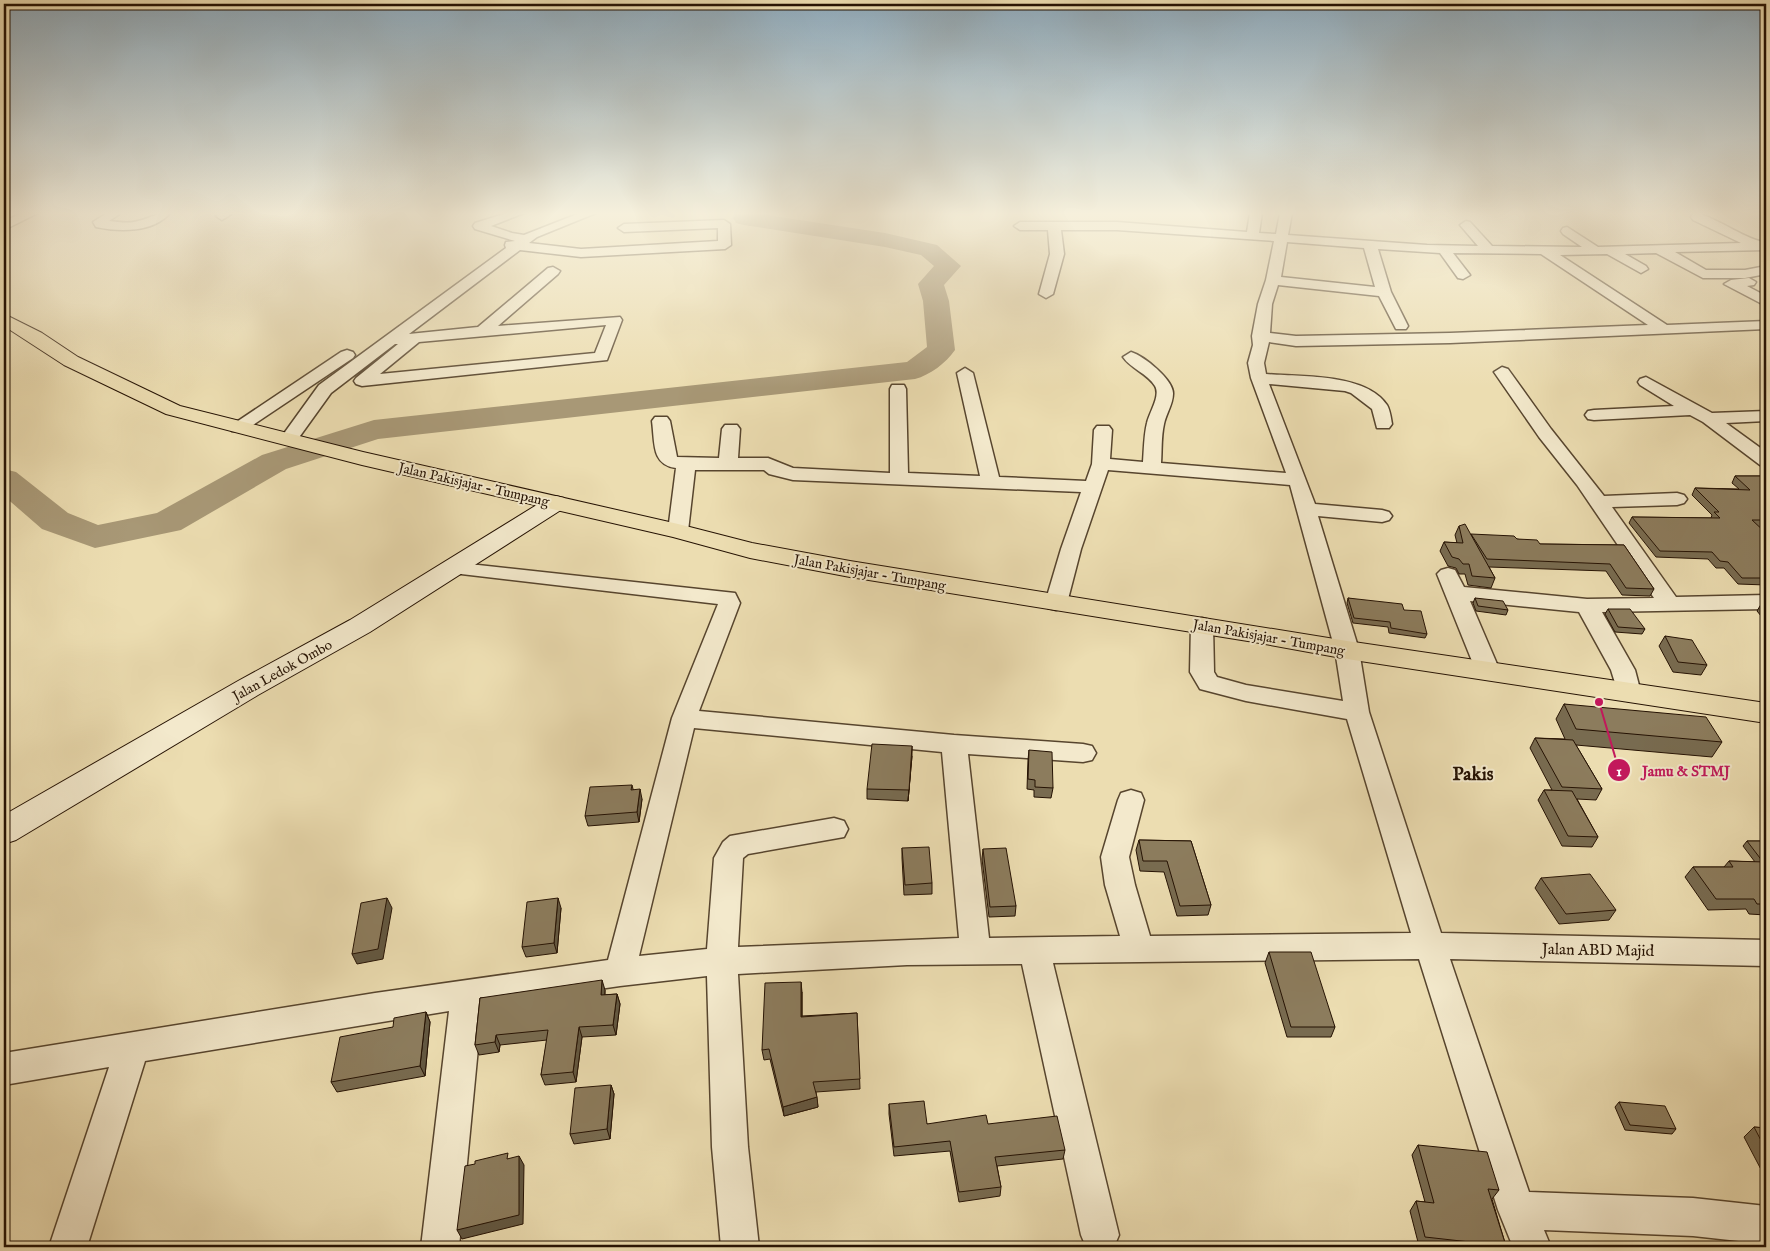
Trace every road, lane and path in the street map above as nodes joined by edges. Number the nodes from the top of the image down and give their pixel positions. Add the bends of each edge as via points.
1 (464, 271) edge
2 (485, 271) edge
3 (553, 271) dead end
4 (1052, 271) edge
5 (1275, 271) edge
6 (1378, 271) edge
7 (1460, 271) edge
8 (1576, 271) edge
9 (1675, 271) edge
10 (1697, 271) edge
11 (1759, 271) edge
12 (1745, 274) junction
13 (1463, 275) dead end
14 (1273, 280) junction
15 (1698, 285) dead end
16 (1384, 292) junction
17 (1046, 294) dead end
18 (1766, 302) edge
19 (420, 304) junction
20 (438, 306) junction
21 (4, 320) edge
22 (1766, 325) edge
23 (1400, 326) dead end
24 (1662, 328) junction
25 (483, 332) junction
26 (415, 338) junction
27 (386, 344) junction
28 (361, 346) junction
29 (1260, 346) junction
30 (1131, 357) dead end
31 (1502, 372) dead end
32 (966, 373) dead end
33 (1259, 378) junction
34 (1646, 382) dead end
35 (301, 386) junction
36 (325, 389) junction
37 (898, 389) dead end
38 (1693, 410) junction
39 (1594, 415) dead end
40 (1766, 416) edge
41 (1709, 418) junction
42 (661, 421) dead end
43 (1383, 424) dead end
44 (238, 427) junction
45 (731, 429) dead end
46 (1102, 430) dead end
47 (291, 440) junction
48 (1766, 461) edge
49 (728, 463) junction
50 (686, 464) junction
51 (1101, 464) junction
52 (1152, 467) junction
53 (899, 478) junction
54 (1298, 480) junction
55 (990, 482) junction
56 (1093, 487) junction
57 (1677, 499) dead end
58 (1599, 502) junction
59 (556, 503) junction
60 (1305, 509) junction
61 (1382, 516) dead end
62 (678, 531) junction
63 (451, 568) junction
64 (1766, 602) edge
65 (1056, 603) junction
66 (1670, 605) junction
67 (1587, 606) junction
68 (1202, 624) junction
69 (1347, 650) junction
70 (1488, 671) junction
71 (1629, 693) junction
72 (1357, 712) junction
73 (1766, 713) edge
74 (684, 718) junction
75 (954, 744) junction
76 (1083, 753) dead end
77 (1131, 800) dead end
78 (834, 829) dead end
79 (4, 831) edge
80 (1430, 946) junction
81 (1034, 949) junction
82 (1139, 949) junction
83 (975, 951) junction
84 (1766, 953) edge
85 (722, 961) junction
86 (620, 972) junction
87 (467, 994) junction
88 (132, 1049) junction
89 (4, 1069) edge
90 (1517, 1210) junction
91 (1766, 1225) edge
92 (1100, 1235) dead end
93 (68, 1247) edge
94 (440, 1247) edge
95 (740, 1247) edge
96 (1532, 1247) edge

1 - 19 street
2 - 20 street
3 - 25 street
4 - 17 street
5 - 14 street
6 - 16 street
7 - 13 street
8 - 24 street
9 - 15 street
10 - 12 street
11 - 12 street
12 - 18 street via 1759,281 1731,284
14 - 16 street
14 - 29 street via 1265,304
16 - 23 street
19 - 20 street
19 - 28 street
20 - 27 street
21 - 44 main road, Jalan Pakisjajar - Tumpang via 71,361 134,393 173,410
22 - 24 street
24 - 29 street via 1296,341
25 - 26 street
25 - 26 street via 615,320 600,357 362,381
26 - 27 street
27 - 28 street
27 - 36 street
28 - 35 street
29 - 33 street via 1256,363
30 - 52 street via 1164,386 1165,395 1154,430
31 - 58 street via 1545,434
32 - 55 street via 988,460
33 - 43 street via 1357,389 1380,407
33 - 54 street
34 - 38 street
35 - 36 street
35 - 44 street
36 - 47 street
37 - 53 street
38 - 39 street
38 - 41 street
40 - 41 street
41 - 48 street
42 - 50 street via 666,457 671,462
44 - 47 main road, Jalan Pakisjajar - Tumpang
45 - 49 street
46 - 51 street
47 - 59 main road, Jalan Pakisjajar - Tumpang
49 - 50 street
49 - 53 street via 768,464 776,470 793,474
50 - 62 street
51 - 52 street
51 - 56 street
52 - 54 street
53 - 55 street
54 - 60 street
55 - 56 street
56 - 65 street via 1070,549
57 - 58 street
58 - 66 street
59 - 62 main road, Jalan Pakisjajar - Tumpang
59 - 63 street, Jalan Ledok Ombo
60 - 61 street
60 - 69 street
62 - 65 main road, Jalan Pakisjajar - Tumpang via 750,550
63 - 74 street via 727,598 729,603
63 - 79 street, Jalan Ledok Ombo via 360,626
64 - 66 street
65 - 68 main road, Jalan Pakisjajar - Tumpang
66 - 67 street
67 - 70 street via 1452,584
67 - 71 street via 1622,670
68 - 69 main road, Jalan Pakisjajar - Tumpang
68 - 72 street via 1202,672 1208,683 1246,693
69 - 70 main road, Jalan Pakisjajar - Tumpang
69 - 72 street
70 - 71 main road, Jalan Pakisjajar - Tumpang
71 - 73 main road, Jalan Pakisjajar - Tumpang
72 - 80 street
74 - 75 street
74 - 86 street
75 - 76 street
75 - 83 street
77 - 82 street via 1115,857
78 - 85 street via 740,844 732,850 728,858
80 - 82 street, Jalan ABD Majid
80 - 84 street, Jalan ABD Majid
80 - 90 street
81 - 82 street, Jalan ABD Majid
81 - 83 street, Jalan ABD Majid
81 - 92 street
83 - 85 street, Jalan ABD Majid
85 - 86 street, Jalan ABD Majid
85 - 95 street via 730,1147
86 - 87 street, Jalan ABD Majid
87 - 88 street, Jalan ABD Majid
87 - 94 street
88 - 89 street, Jalan ABD Majid
88 - 93 street
90 - 91 street via 1693,1216
90 - 96 street

